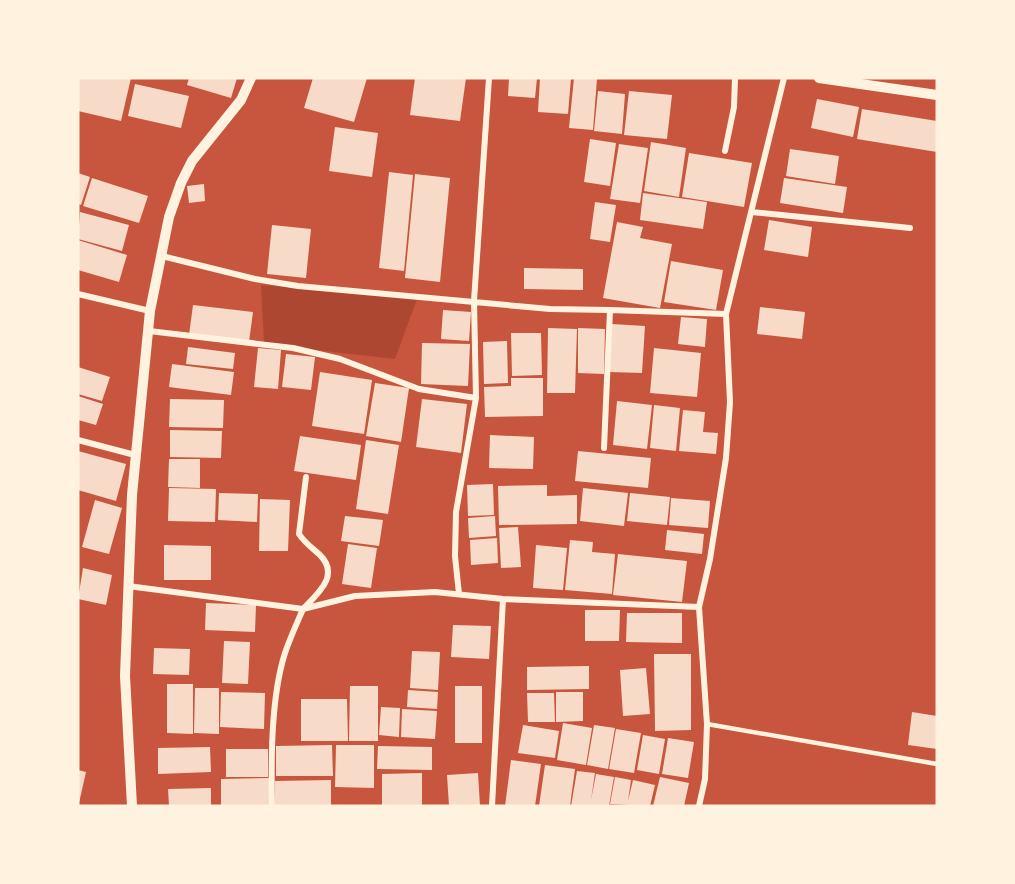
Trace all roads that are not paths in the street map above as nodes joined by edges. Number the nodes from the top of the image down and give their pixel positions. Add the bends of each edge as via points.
1 (251, 78) edge
2 (489, 78) edge
3 (735, 78) edge
4 (784, 78) edge
5 (819, 78) edge
6 (937, 95) edge
7 (725, 151) dead end
8 (752, 212) junction
9 (910, 228) dead end
10 (162, 256) junction
11 (78, 294) edge
12 (474, 301) junction
13 (610, 310) junction
14 (150, 311) junction
15 (726, 314) junction
16 (149, 331) junction
17 (476, 398) junction
18 (78, 440) edge
19 (603, 448) dead end
20 (135, 455) junction
21 (306, 477) dead end
22 (128, 586) junction
23 (459, 594) junction
24 (503, 599) junction
25 (699, 607) junction
26 (303, 609) junction
27 (707, 724) junction
28 (937, 764) edge
29 (132, 806) edge
30 (272, 806) edge
31 (492, 806) edge
32 (699, 806) edge

1 - 10 street via 241,100 192,160 169,217
2 - 12 street
3 - 7 street
4 - 8 street
5 - 6 street
8 - 9 street
8 - 15 street
10 - 12 street via 298,286
10 - 14 street
11 - 14 street
12 - 13 street
12 - 17 street
13 - 15 street
13 - 19 street
14 - 16 street
15 - 25 street via 730,402 726,458
16 - 17 street via 293,348 339,359 419,389
16 - 20 street
17 - 23 street via 456,512
18 - 20 street
20 - 22 street
21 - 26 street via 299,534 321,557 328,574 327,584
22 - 26 street
22 - 29 street via 125,676
23 - 24 street
23 - 26 street via 355,596
24 - 25 street
24 - 31 street
25 - 27 street
26 - 30 street via 279,677 271,751
27 - 28 lane
27 - 32 street via 705,779

